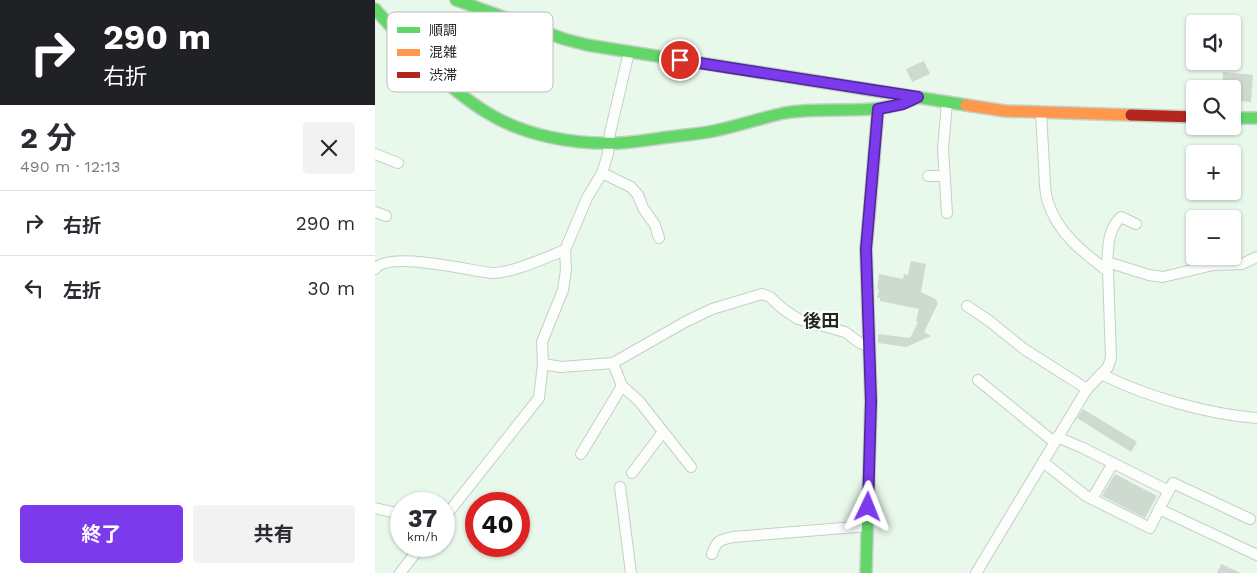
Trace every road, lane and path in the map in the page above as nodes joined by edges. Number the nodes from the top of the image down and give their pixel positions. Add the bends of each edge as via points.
1 (456, 0) edge
2 (375, 9) edge
3 (489, 12) edge
4 (387, 21) edge
5 (553, 35) edge
6 (629, 52) junction
7 (461, 92) edge
8 (918, 97) junction
9 (947, 102) junction
10 (878, 109) junction
11 (1041, 112) junction
12 (1186, 117) edge
13 (1241, 119) edge
14 (1254, 121) edge
15 (610, 143) junction
16 (377, 155) edge
17 (398, 163) dead end
18 (375, 166) edge
19 (602, 173) junction
20 (928, 176) dead end
21 (944, 176) junction
22 (375, 212) edge
23 (947, 212) dead end
24 (386, 216) dead end
25 (1136, 224) dead end
26 (659, 238) dead end
27 (565, 250) junction
28 (1257, 257) edge
29 (1105, 265) junction
30 (375, 269) edge
31 (967, 306) dead end
32 (869, 346) junction
33 (613, 363) junction
34 (543, 364) junction
35 (1101, 374) junction
36 (978, 380) dead end
37 (622, 386) junction
38 (1087, 389) junction
39 (1257, 418) edge
40 (663, 432) junction
41 (1056, 440) junction
42 (581, 454) dead end
43 (1043, 462) junction
44 (1113, 463) junction
45 (691, 467) dead end
46 (632, 473) dead end
47 (620, 487) dead end
48 (1169, 491) junction
49 (1092, 499) junction
50 (455, 504) edge
51 (375, 508) edge
52 (1159, 508) junction
53 (390, 511) edge
54 (1250, 519) dead end
55 (868, 526) junction
56 (713, 554) dead end
57 (1257, 555) edge
58 (412, 557) edge
59 (399, 573) edge
60 (631, 573) edge
61 (866, 573) edge
62 (976, 573) edge

1 - 3 street
2 - 4 street
5 - 6 street
6 - 8 street
6 - 15 street
7 - 15 street via 497,119 547,136
8 - 9 street
8 - 10 street
9 - 11 street
9 - 21 street
10 - 15 street via 785,113 714,131
10 - 32 street via 866,249
11 - 12 street
11 - 29 street via 1047,201 1073,242 1085,254
13 - 14 street
15 - 19 street
16 - 17 street
16 - 18 street
19 - 26 street via 631,187 655,225
19 - 27 street via 587,198
20 - 21 street
21 - 23 street
22 - 24 street
25 - 29 street via 1121,217 1115,224 1110,232
27 - 30 street via 506,272 410,261 387,262
27 - 34 street via 563,290 542,342
28 - 29 street via 1242,264 1213,265 1163,277
29 - 35 street via 1108,272 1111,358 1108,368
31 - 38 street via 1024,349
32 - 33 street via 845,332 798,318 762,294 712,309
32 - 55 street
33 - 34 street via 561,367
33 - 37 street
34 - 50 street via 539,398
35 - 38 street
35 - 39 street via 1187,405 1232,416
36 - 41 street
37 - 40 street via 639,401
37 - 42 street
38 - 41 street
40 - 45 street
40 - 46 street
41 - 43 street
41 - 44 street via 1083,448
43 - 49 street
43 - 62 street
44 - 48 street
44 - 49 street
47 - 60 street
48 - 52 street
48 - 54 street via 1173,483
49 - 52 street via 1151,528
51 - 53 street
52 - 57 street
55 - 56 street via 733,537 720,540
55 - 61 street
58 - 59 street

